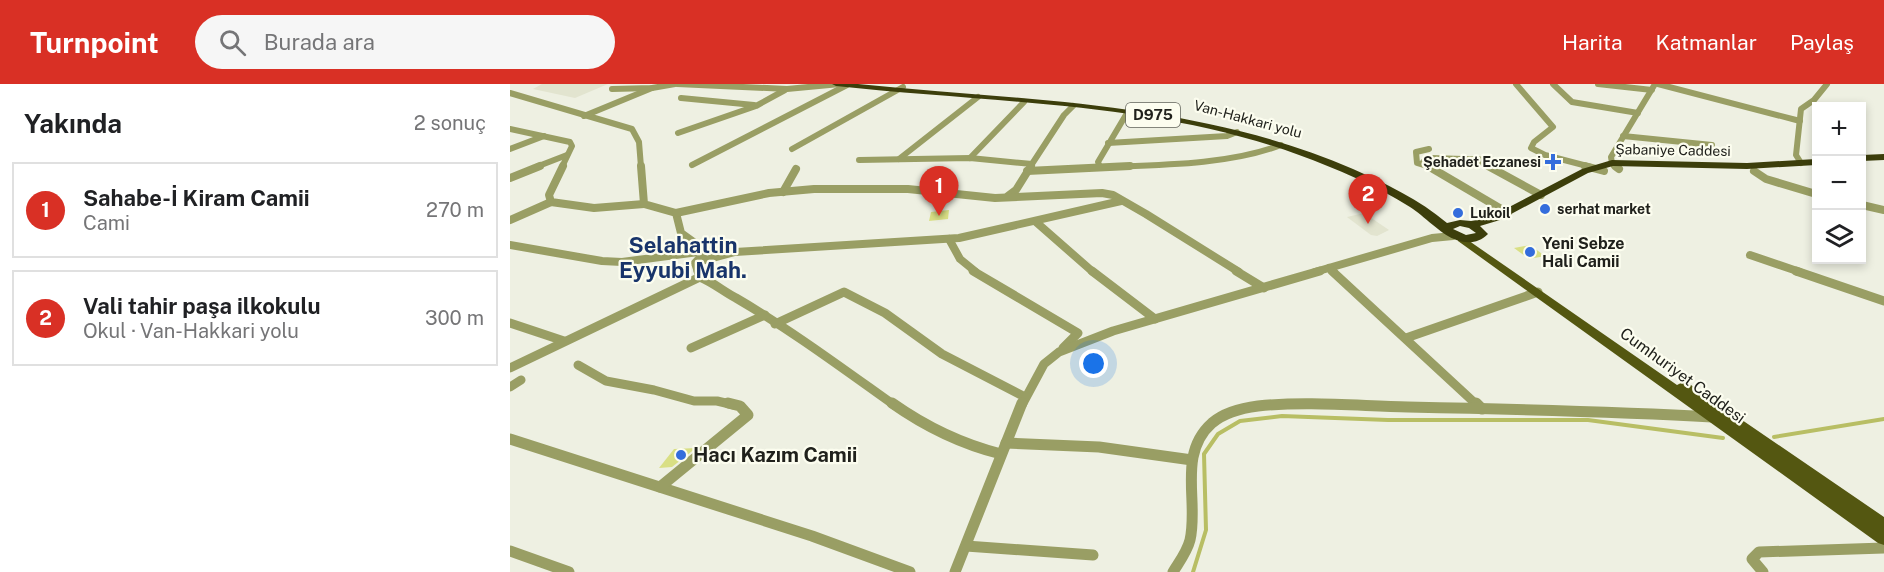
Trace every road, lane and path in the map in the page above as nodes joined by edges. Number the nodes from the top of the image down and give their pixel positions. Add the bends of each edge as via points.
1 (676, 84) edge
2 (869, 84) edge
3 (1516, 84) edge
4 (1553, 84) edge
5 (1598, 84) edge
6 (1827, 84) edge
7 (841, 85) edge
8 (1655, 86) edge
9 (652, 88) junction
10 (612, 89) dead end
11 (787, 89) junction
12 (900, 89) junction
13 (510, 93) edge
14 (978, 97) junction
15 (521, 98) junction
16 (681, 98) dead end
17 (510, 102) edge
18 (1024, 102) junction
19 (756, 106) junction
20 (1073, 106) junction
21 (1129, 110) junction
22 (1638, 113) junction
23 (584, 116) junction
24 (1187, 119) junction
25 (1800, 121) junction
26 (689, 123) dead end
27 (710, 123) junction
28 (510, 129) edge
29 (1237, 132) junction
30 (678, 133) dead end
31 (544, 136) junction
32 (1623, 136) junction
33 (1108, 143) junction
34 (1281, 145) junction
35 (1712, 145) dead end
36 (510, 149) edge
37 (792, 149) dead end
38 (1429, 149) dead end
39 (567, 155) junction
40 (1884, 157) edge
41 (970, 158) junction
42 (1866, 158) edge
43 (898, 159) junction
44 (1475, 159) junction
45 (859, 160) dead end
46 (1496, 160) dead end
47 (1812, 162) edge
48 (1884, 162) edge
49 (1801, 163) junction
50 (1866, 163) edge
51 (1032, 164) junction
52 (692, 165) dead end
53 (1428, 165) junction
54 (1812, 167) edge
55 (1100, 168) junction
56 (1607, 168) junction
57 (796, 169) dead end
58 (1028, 171) junction
59 (1754, 171) junction
60 (1366, 177) junction
61 (510, 178) edge
62 (783, 192) junction
63 (1812, 193) edge
64 (1541, 195) junction
65 (1008, 196) junction
66 (1121, 201) junction
67 (551, 202) junction
68 (644, 204) junction
69 (1866, 206) edge
70 (1884, 210) edge
71 (676, 213) junction
72 (1508, 213) junction
73 (510, 220) edge
74 (1036, 222) junction
75 (1466, 224) junction
76 (1454, 234) junction
77 (1480, 236) junction
78 (949, 239) junction
79 (510, 245) edge
80 (706, 250) junction
81 (1750, 255) dead end
82 (695, 263) junction
83 (1329, 268) junction
84 (700, 277) junction
85 (1264, 288) junction
86 (1538, 292) junction
87 (1884, 301) edge
88 (765, 315) junction
89 (1155, 319) junction
90 (510, 323) edge
91 (776, 324) junction
92 (1406, 338) junction
93 (564, 341) junction
94 (691, 348) dead end
95 (1059, 352) junction
96 (578, 365) dead end
97 (510, 368) edge
98 (521, 380) dead end
99 (510, 387) edge
100 (1025, 397) junction
101 (1482, 409) junction
102 (1712, 417) junction
103 (510, 439) edge
104 (1003, 448) junction
105 (1192, 460) junction
106 (660, 487) junction
107 (1884, 526) edge
108 (1884, 538) edge
109 (966, 546) junction
110 (1884, 548) edge
111 (510, 551) edge
112 (1093, 555) dead end
113 (564, 571) edge
114 (910, 572) edge
115 (955, 572) edge
116 (1173, 572) edge
117 (1763, 572) edge

1 - 9 street
1 - 11 street
2 - 12 highway, D975
3 - 56 street via 1553,127 1531,148
4 - 22 street via 1572,102
5 - 8 street
6 - 25 street via 1815,100 1801,109
7 - 11 street
7 - 12 highway, D975
7 - 52 street
8 - 22 street
8 - 25 street
9 - 10 street
9 - 23 street
11 - 19 street
12 - 14 highway, D975
12 - 21 highway, D975
12 - 37 street
13 - 15 street
14 - 18 highway, D975
14 - 43 street
15 - 17 street
15 - 23 street
16 - 19 street
18 - 20 highway, D975
18 - 41 street
19 - 27 street
20 - 21 highway, D975
20 - 51 street
21 - 24 highway, D975
21 - 33 street
22 - 32 street
23 - 68 street via 632,129 639,142
24 - 29 highway, D975
24 - 60 highway, Van-Hakkari yolu / D975 via 1287,141
25 - 49 street via 1796,155
26 - 27 street
27 - 30 street
28 - 31 street
29 - 33 street via 1227,136
29 - 34 highway, D975
31 - 36 street
31 - 39 street via 570,142
32 - 35 street
32 - 56 street
33 - 55 street via 1098,162
34 - 55 street via 1236,156
34 - 60 highway, D975
38 - 53 street via 1416,153 1418,163
39 - 61 street
39 - 67 street via 549,195
40 - 42 highway
41 - 43 street
41 - 51 street
43 - 45 street
44 - 46 street
44 - 53 street via 1431,158 1424,162
44 - 64 street
47 - 49 highway, Şabaniye Caddesi
48 - 50 highway
49 - 56 highway, Şabaniye Caddesi
51 - 58 street
53 - 72 street
54 - 59 highway
55 - 58 street
56 - 59 highway
56 - 64 highway, Şabaniye Caddesi
56 - 77 highway
57 - 62 street
58 - 65 street
59 - 63 street via 1766,179
60 - 75 highway, Van-Hakkari yolu / D975
60 - 76 highway, D975 via 1418,207
62 - 65 street via 889,188
62 - 71 street
64 - 72 highway, Şabaniye Caddesi
65 - 66 street via 1102,193
66 - 74 street
66 - 85 street
67 - 68 street via 594,208
67 - 73 street
68 - 71 street
69 - 70 street
71 - 80 street via 681,233
72 - 75 highway, Şabaniye Caddesi via 1487,222
74 - 78 street
74 - 89 street via 1108,285
75 - 76 highway, Şabaniye Caddesi via 1451,224
75 - 77 highway, Van-Hakkari yolu via 1479,229
76 - 77 highway
76 - 83 street
76 - 86 main road, Cumhuriyet Caddesi
77 - 107 main road, Cumhuriyet Caddesi via 1486,248
78 - 82 street via 735,252
78 - 95 street via 960,259 972,270 1078,333
79 - 80 street via 622,262
80 - 82 street
81 - 87 street
82 - 84 street
83 - 85 street
83 - 92 street
84 - 88 street
84 - 93 street
85 - 89 street
86 - 92 street
86 - 102 main road, Cumhuriyet Caddesi
88 - 91 street
88 - 94 street
89 - 95 street
90 - 93 street
91 - 100 street via 844,292 885,314 942,354
91 - 104 street via 919,422 972,447
92 - 101 street
93 - 97 street
95 - 100 street via 1044,364
96 - 106 street via 606,381 694,401 740,406 748,415
98 - 99 street
100 - 104 street
101 - 102 street
101 - 105 street via 1254,405 1221,417 1205,432
102 - 108 main road, Cumhuriyet Caddesi
103 - 106 street
104 - 105 street via 1097,446
104 - 109 street
105 - 116 street via 1189,543
106 - 114 street
109 - 112 street
109 - 115 street
110 - 117 street via 1759,552 1752,559
111 - 113 street

